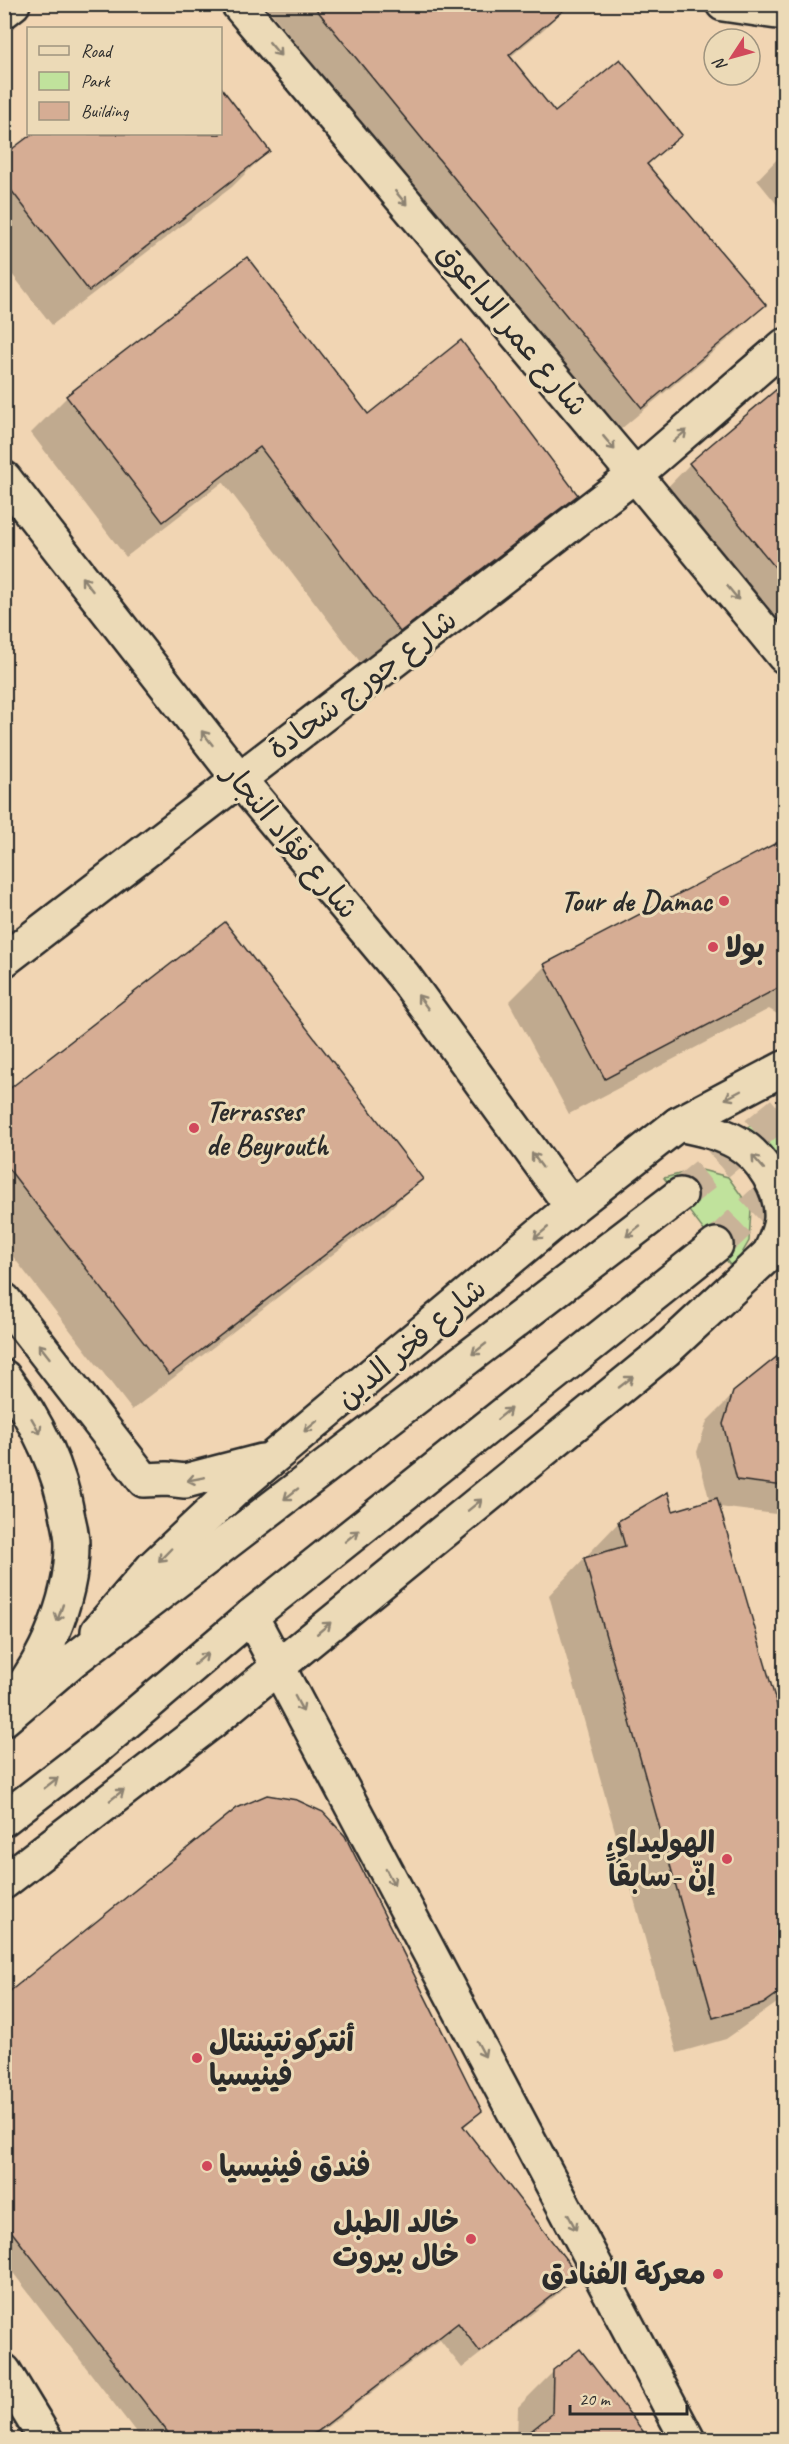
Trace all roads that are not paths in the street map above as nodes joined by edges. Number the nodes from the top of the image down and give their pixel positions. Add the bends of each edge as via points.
1 (13, 4) edge
2 (238, 4) edge
3 (723, 4) edge
4 (4, 11) edge
5 (784, 13) edge
6 (784, 346) edge
7 (635, 475) junction
8 (4, 478) edge
9 (784, 656) edge
10 (239, 779) junction
11 (4, 960) edge
12 (784, 1068) edge
13 (678, 1124) junction
14 (680, 1195) tunnel mouth
15 (572, 1208) junction
16 (716, 1245) tunnel mouth
17 (777, 1247) edge
18 (4, 1300) edge
19 (4, 1377) edge
20 (272, 1458) junction
21 (252, 1616) junction
22 (72, 1661) junction
23 (279, 1666) junction
24 (4, 1718) edge
25 (4, 1819) edge
26 (4, 1882) edge
27 (4, 2371) edge
28 (46, 2439) edge
29 (688, 2439) edge

1 - 4 main road
2 -> 7 main road, شارع عمر الداعوق
3 - 5 main road
7 -> 6 main road, شارع جورج شحادة
7 -> 9 main road, شارع عمر الداعوق
7 - 10 main road, شارع جورج شحادة
10 -> 8 main road, شارع فؤاد النجار
10 - 11 main road, شارع جورج شحادة
15 -> 10 main road, شارع فؤاد النجار via 403,975
12 -> 13 main road, شارع فخر الدين
13 - 15 main road, شارع فخر الدين
17 -> 13 main road via 781,1214 777,1193 755,1158 722,1135
14 -> 22 main road
15 -> 20 main road, شارع فخر الدين
21 -> 16 main road
23 -> 17 main road via 666,1350
20 -> 18 main road via 185,1482 144,1480
19 -> 24 main road via 38,1428 56,1468 72,1544 62,1608 52,1636
20 -> 22 main road, شارع فخر الدين via 174,1546
21 - 23 main road
25 -> 21 main road via 96,1748
22 - 24 main road
26 -> 23 main road
23 -> 29 main road
27 - 28 main road

